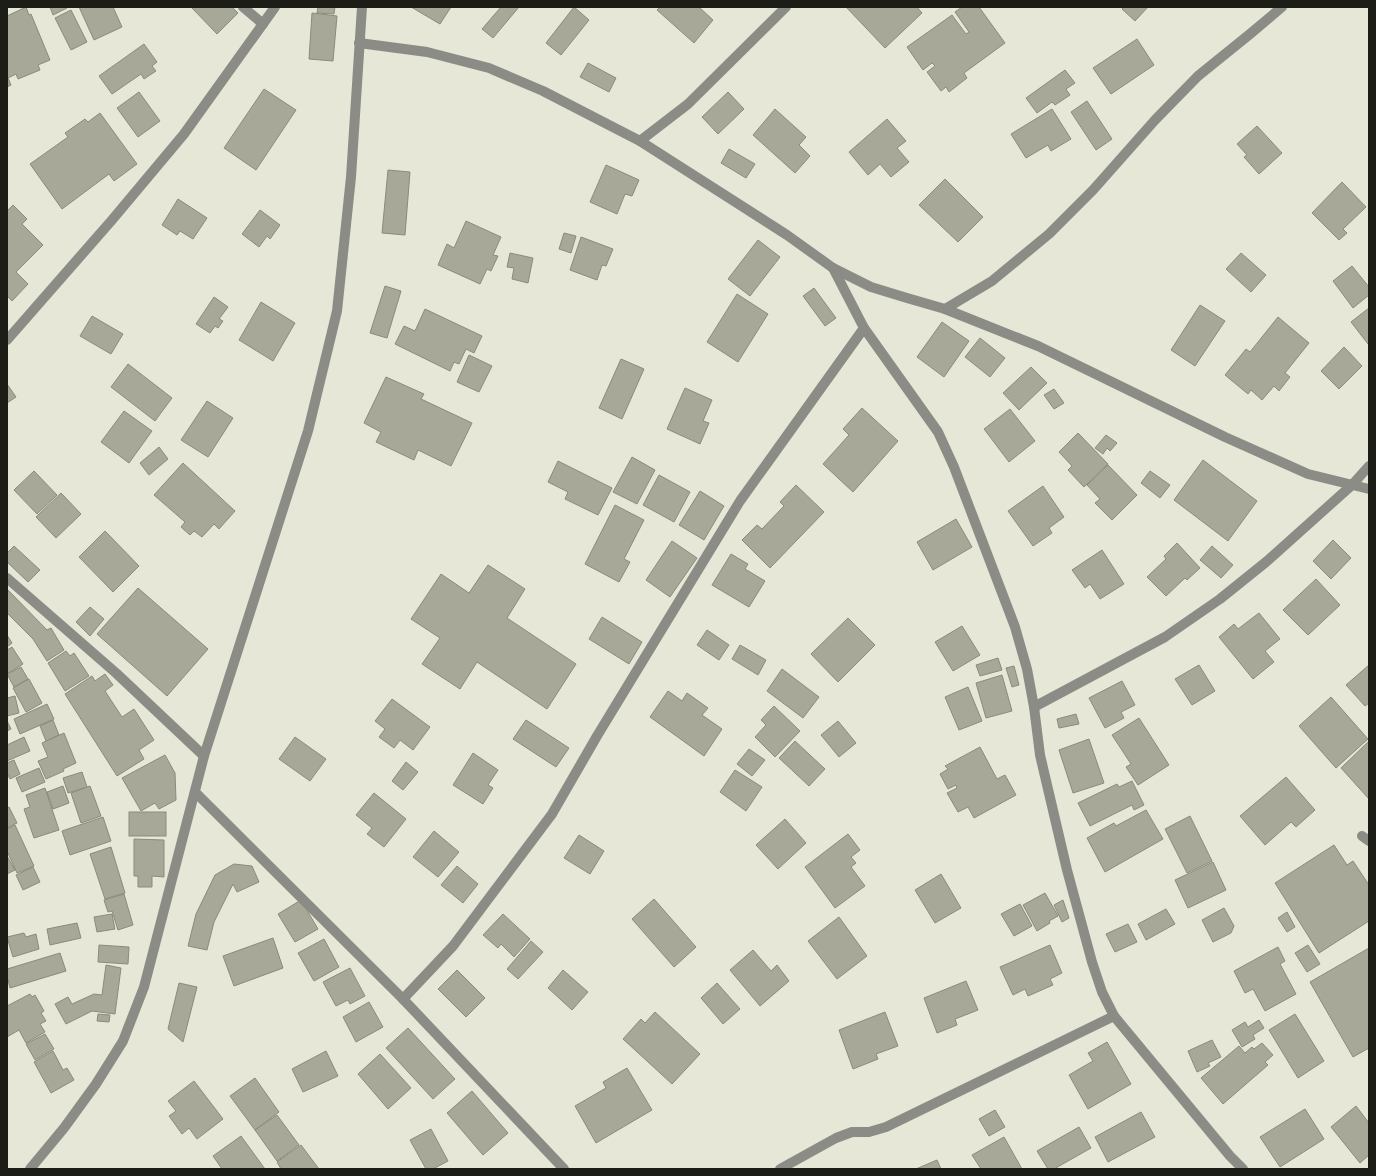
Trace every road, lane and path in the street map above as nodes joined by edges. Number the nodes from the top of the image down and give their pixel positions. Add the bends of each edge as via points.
1 (244, 7) edge
2 (275, 7) edge
3 (362, 7) edge
4 (786, 7) edge
5 (1282, 7) edge
6 (263, 24) junction
7 (359, 43) junction
8 (640, 141) junction
9 (833, 268) junction
10 (946, 309) junction
11 (864, 328) junction
12 (7, 340) edge
13 (1369, 466) edge
14 (1352, 485) junction
15 (1369, 489) edge
16 (7, 578) edge
17 (1034, 707) junction
18 (204, 756) junction
19 (195, 792) junction
20 (403, 999) junction
21 (1114, 1016) junction
22 (30, 1169) edge
23 (564, 1169) edge
24 (780, 1169) edge
25 (1243, 1169) edge

1 - 6 street
2 - 6 street
3 - 7 street
4 - 8 street via 688,104
5 - 10 street via 1198,76 1050,234 992,281
6 - 12 street via 184,134
7 - 8 street via 427,52 489,68 543,91
7 - 18 street via 351,177 337,311 308,431
8 - 9 street
9 - 10 street via 871,287
9 - 11 street
10 - 14 street via 1038,346 1218,434 1308,474
11 - 17 street via 938,432 954,466 1015,627
11 - 20 street via 740,501 552,814 453,946
13 - 14 street
14 - 15 street
14 - 17 street via 1266,562 1220,599 1165,637
16 - 18 street via 116,673
17 - 21 street via 1040,755 1067,870 1092,962 1102,992
18 - 19 street
19 - 20 street
19 - 22 street via 144,986 123,1041 69,1122
20 - 23 street
21 - 24 street via 886,1127 869,1132 852,1132 836,1138
21 - 25 street

